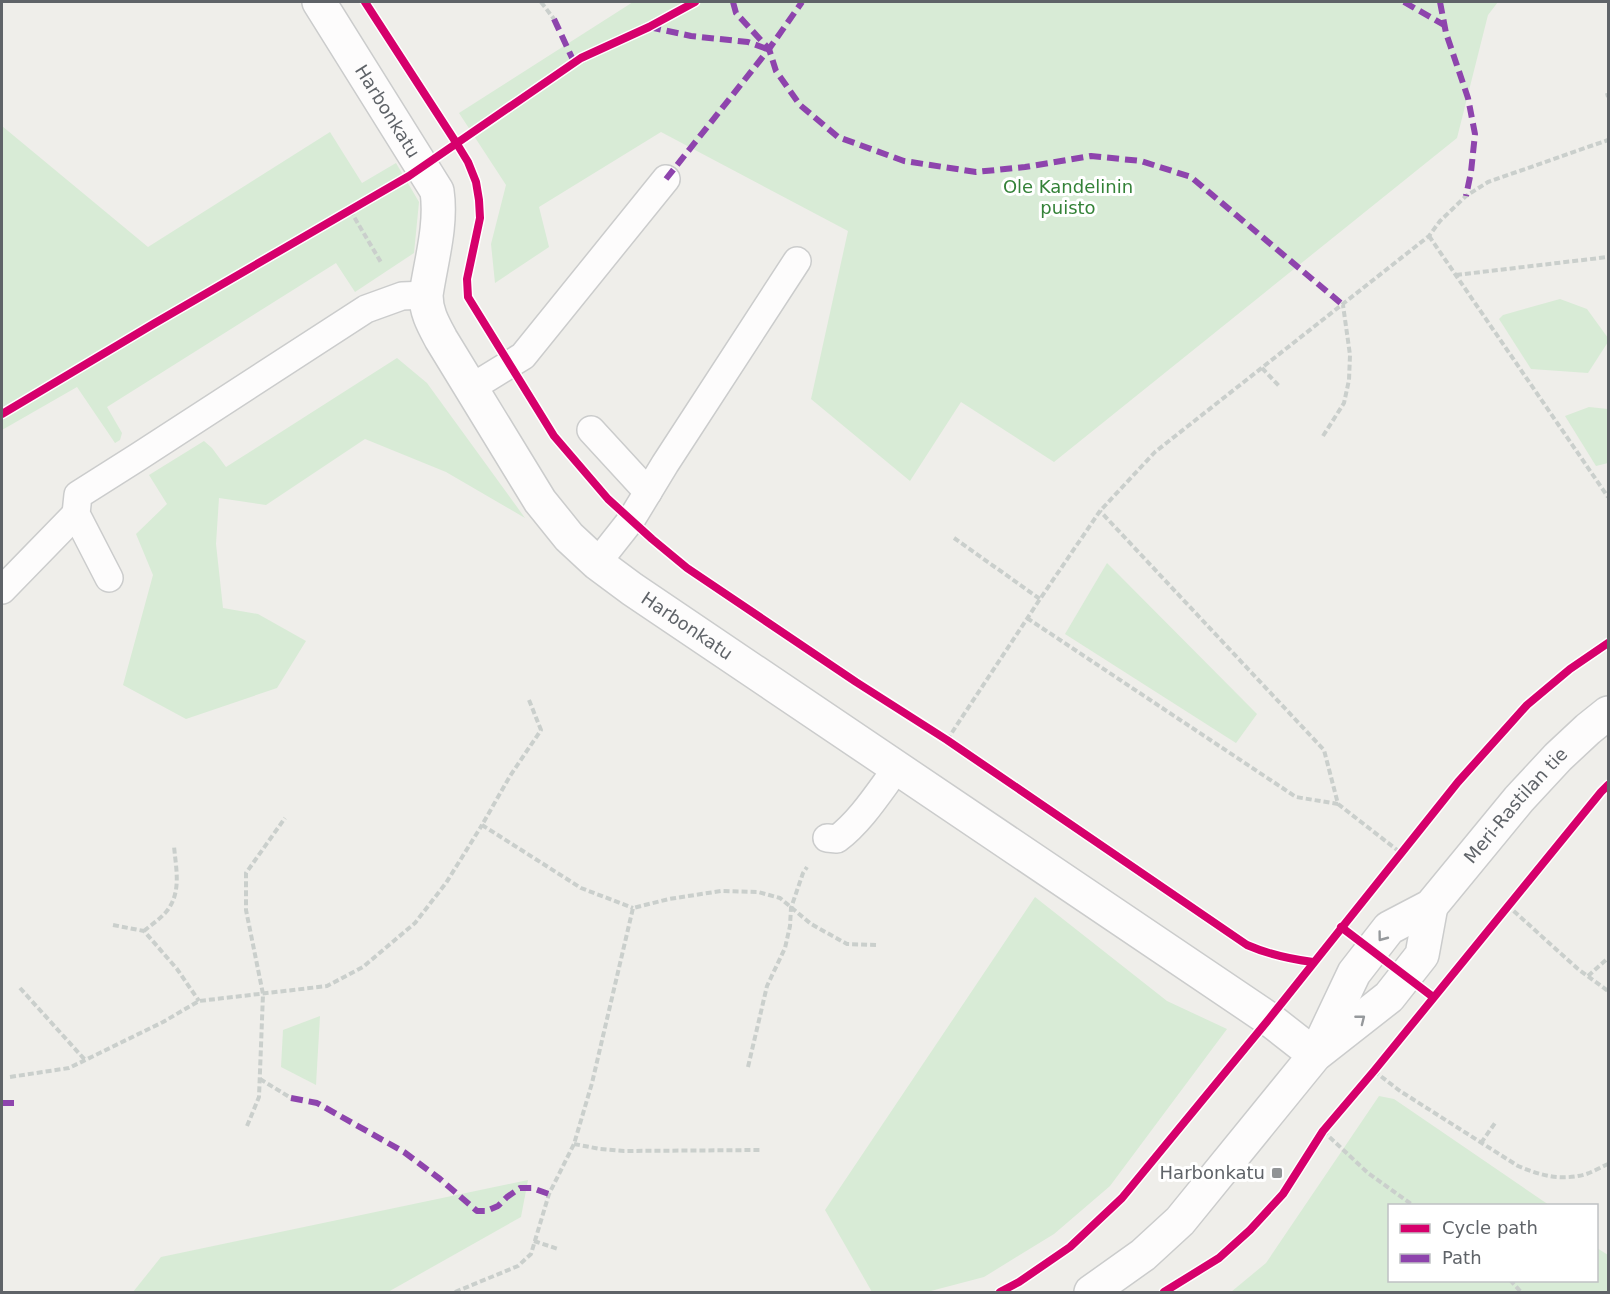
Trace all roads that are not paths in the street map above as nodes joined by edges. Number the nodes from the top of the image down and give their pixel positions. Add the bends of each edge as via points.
1 (319, 2) edge
2 (666, 178) dead end
3 (797, 261) dead end
4 (414, 295) junction
5 (471, 388) junction
6 (591, 430) dead end
7 (648, 492) junction
8 (76, 514) junction
9 (597, 563) junction
10 (109, 578) dead end
11 (2, 590) edge
12 (1608, 713) edge
13 (897, 768) junction
14 (827, 838) road end
15 (1315, 1055) junction
16 (1103, 1289) edge

1 - 4 street, Harbonkatu via 437,191 438,221
2 - 5 lane via 523,356
3 - 7 lane
4 - 5 street, Harbonkatu via 426,306
4 - 8 lane via 366,309 78,495
5 - 9 street, Harbonkatu via 540,501 569,537
6 - 7 lane
7 - 9 lane
8 - 10 lane
8 - 11 lane
9 - 13 street, Harbonkatu
12 - 15 street, Meri-Rastilan tie via 1519,799 1431,906 1422,955 1395,990
13 - 14 lane via 844,833 837,839
13 - 15 street, Harbonkatu via 1269,1019
15 - 16 street, Meri-Rastilan tie via 1180,1221

